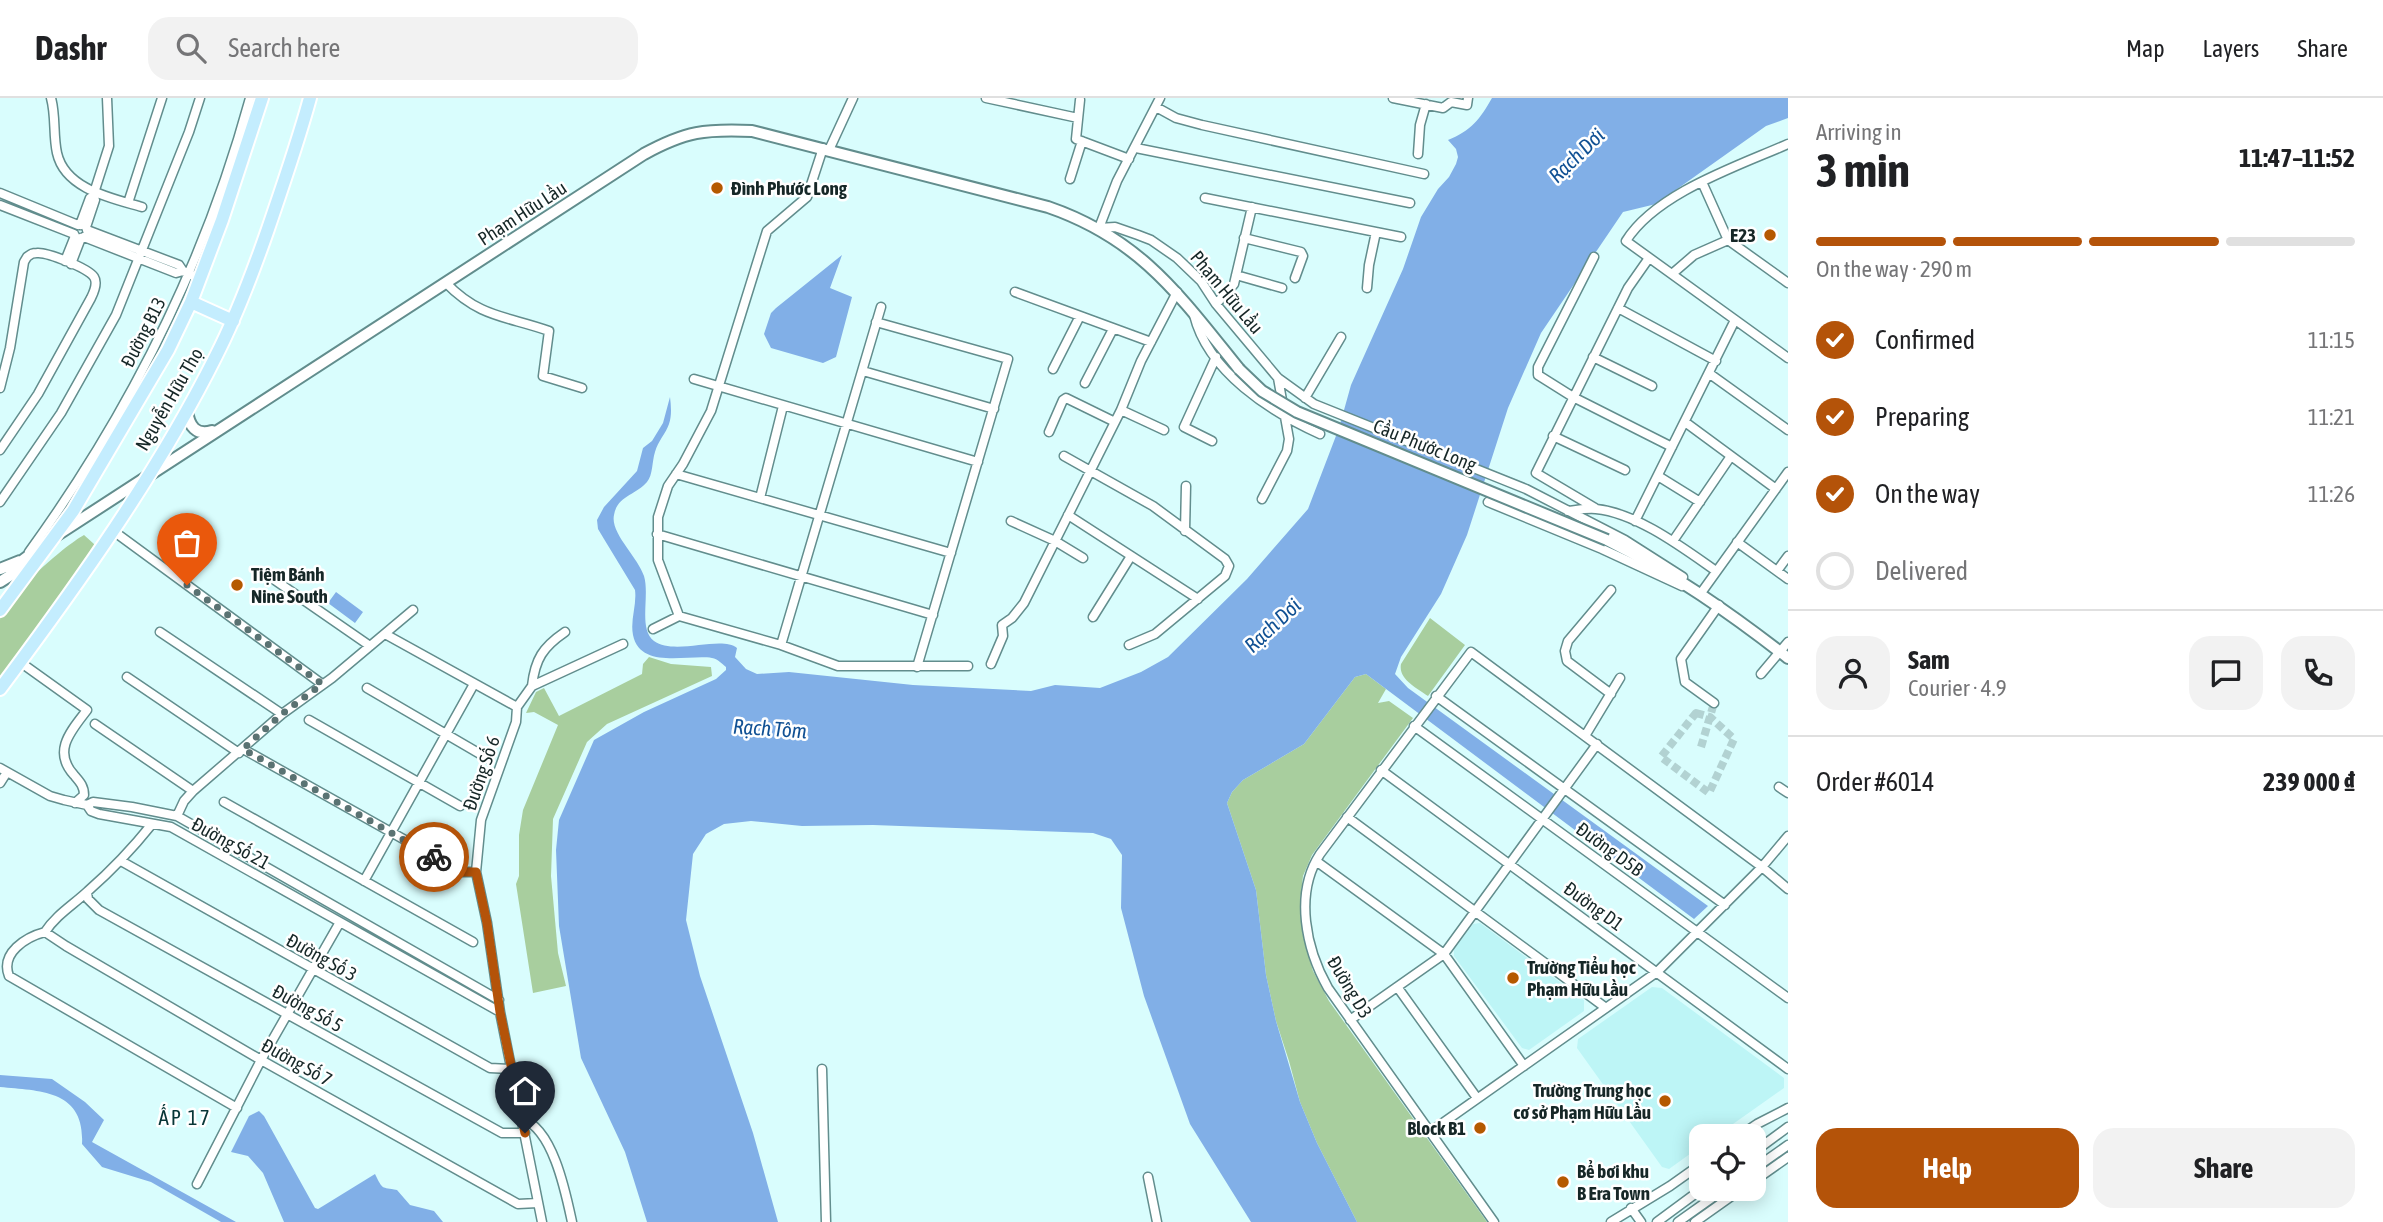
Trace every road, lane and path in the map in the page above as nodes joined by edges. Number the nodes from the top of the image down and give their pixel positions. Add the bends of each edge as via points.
1 (51, 98) edge
2 (107, 98) edge
3 (162, 98) edge
4 (200, 98) edge
5 (250, 98) edge
6 (262, 98) edge
7 (310, 98) edge
8 (853, 98) edge
9 (986, 98) edge
10 (1160, 98) edge
11 (1393, 98) edge
12 (1468, 98) edge
13 (1080, 100) dead end
14 (1426, 104) junction
15 (1156, 107) junction
16 (1078, 118) junction
17 (1082, 141) junction
18 (1788, 144) edge
19 (1136, 148) junction
20 (826, 149) junction
21 (1418, 153) dead end
22 (1129, 159) junction
23 (1424, 174) dead end
24 (1070, 178) dead end
25 (1702, 182) junction
26 (0, 193) edge
27 (94, 194) junction
28 (1205, 198) dead end
29 (128, 203) junction
30 (1410, 203) dead end
31 (0, 205) edge
32 (142, 207) dead end
33 (1252, 208) junction
34 (1099, 228) junction
35 (80, 232) junction
36 (1376, 232) junction
37 (1401, 237) dead end
38 (1244, 238) junction
39 (1728, 240) junction
40 (141, 255) junction
41 (1594, 257) dead end
42 (1649, 258) junction
43 (68, 262) junction
44 (1672, 274) junction
45 (191, 275) junction
46 (1236, 275) junction
47 (1295, 278) dead end
48 (446, 283) junction
49 (1788, 283) edge
50 (1282, 288) dead end
51 (1367, 288) dead end
52 (1015, 292) dead end
53 (1177, 292) junction
54 (191, 302) junction
55 (1216, 304) junction
56 (881, 307) dead end
57 (1618, 308) junction
58 (1194, 313) junction
59 (1080, 316) junction
60 (1735, 320) junction
61 (233, 321) junction
62 (876, 322) junction
63 (1112, 329) junction
64 (1341, 337) dead end
65 (1151, 342) junction
66 (1216, 357) junction
67 (1593, 357) junction
68 (1788, 358) edge
69 (1716, 361) junction
70 (1053, 369) dead end
71 (1239, 369) joint
72 (863, 371) junction
73 (1710, 374) junction
74 (694, 379) dead end
75 (1278, 379) junction
76 (1085, 383) dead end
77 (1652, 386) dead end
78 (0, 387) edge
79 (720, 387) junction
80 (582, 388) dead end
81 (1573, 397) junction
82 (1305, 398) junction
83 (1314, 404) joint
84 (783, 406) junction
85 (994, 409) junction
86 (1121, 410) junction
87 (187, 411) junction
88 (1285, 417) junction
89 (1115, 422) junction
90 (1685, 422) junction
91 (846, 424) junction
92 (222, 428) junction
93 (1164, 430) dead end
94 (1788, 430) edge
95 (1049, 432) dead end
96 (1321, 434) dead end
97 (1553, 436) junction
98 (1212, 441) dead end
99 (1672, 447) junction
100 (0, 450) edge
101 (1064, 456) dead end
102 (1731, 456) junction
103 (978, 462) junction
104 (1091, 470) junction
105 (1625, 470) dead end
106 (1788, 472) edge
107 (676, 474) junction
108 (1658, 475) junction
109 (147, 476) junction
110 (1186, 486) dead end
111 (1776, 489) junction
112 (1528, 490) junction
113 (760, 498) junction
114 (1262, 499) dead end
115 (0, 502) edge
116 (1488, 502) dead end
117 (1700, 502) junction
118 (1595, 508) junction
119 (1568, 511) junction
120 (820, 515) junction
121 (1068, 515) junction
122 (1521, 516) junction
123 (1011, 521) dead end
124 (1635, 521) junction
125 (112, 530) junction
126 (1185, 531) junction
127 (657, 534) junction
128 (51, 539) junction
129 (1055, 541) junction
130 (1673, 541) junction
131 (1737, 542) junction
132 (951, 553) junction
133 (1131, 556) junction
134 (1788, 556) edge
135 (1083, 558) dead end
136 (23, 560) junction
137 (0, 569) edge
138 (1716, 571) junction
139 (1777, 571) junction
140 (266, 574) dead end
141 (802, 576) junction
142 (1788, 579) edge
143 (0, 582) edge
144 (1611, 590) dead end
145 (1701, 593) junction
146 (1198, 599) junction
147 (1719, 605) junction
148 (0, 610) edge
149 (413, 610) dead end
150 (933, 615) junction
151 (678, 616) junction
152 (1093, 617) dead end
153 (653, 629) dead end
154 (160, 632) dead end
155 (565, 632) dead end
156 (385, 634) junction
157 (1788, 642) edge
158 (623, 643) dead end
159 (781, 645) junction
160 (1129, 645) dead end
161 (370, 646) junction
162 (1784, 655) edge
163 (20, 662) junction
164 (991, 664) dead end
165 (968, 666) dead end
166 (918, 667) junction
167 (1761, 674) dead end
168 (127, 677) dead end
169 (1620, 678) dead end
170 (322, 684) junction
171 (474, 684) junction
172 (532, 686) junction
173 (367, 688) dead end
174 (0, 689) edge
175 (1611, 694) junction
176 (1434, 699) junction
177 (1714, 703) dead end
178 (517, 707) junction
179 (282, 714) junction
180 (309, 720) dead end
181 (95, 723) dead end
182 (1417, 723) junction
183 (446, 734) junction
184 (1585, 736) junction
185 (1597, 744) junction
186 (241, 751) junction
187 (488, 758) dead end
188 (4, 770) edge
189 (1381, 770) junction
190 (0, 783) edge
191 (418, 783) junction
192 (1779, 787) dead end
193 (193, 791) junction
194 (1562, 793) junction
195 (1788, 793) edge
196 (224, 802) dead end
197 (75, 803) junction
198 (87, 805) junction
199 (460, 807) dead end
200 (177, 816) junction
201 (1348, 817) junction
202 (1544, 817) junction
203 (152, 824) junction
204 (390, 833) junction
205 (1788, 836) edge
206 (121, 861) junction
207 (1316, 861) junction
208 (1510, 864) junction
209 (1762, 867) junction
210 (476, 872) junction
211 (364, 881) junction
212 (1788, 889) edge
213 (87, 893) junction
214 (1724, 905) junction
215 (1475, 911) junction
216 (340, 922) junction
217 (1696, 931) junction
218 (45, 932) junction
219 (473, 942) dead end
220 (1444, 954) junction
221 (313, 970) junction
222 (1657, 972) junction
223 (1398, 988) junction
224 (1788, 998) edge
225 (499, 1000) junction
226 (1606, 1008) junction
227 (500, 1012) junction
228 (288, 1014) junction
229 (1350, 1020) junction
230 (261, 1060) junction
231 (1524, 1066) junction
232 (512, 1069) junction
233 (822, 1069) dead end
234 (1788, 1069) edge
235 (1478, 1098) junction
236 (237, 1108) junction
237 (1788, 1108) edge
238 (522, 1119) junction
239 (1757, 1124) edge
240 (1788, 1127) edge
241 (1430, 1132) junction
242 (525, 1133) junction
243 (1779, 1133) junction
244 (1766, 1143) edge
245 (1788, 1144) edge
246 (1788, 1157) edge
247 (1766, 1160) edge
248 (1689, 1173) edge
249 (1766, 1173) edge
250 (1148, 1177) dead end
251 (197, 1184) dead end
252 (1689, 1198) edge
253 (1707, 1201) edge
254 (1725, 1201) edge
255 (538, 1203) junction
256 (1631, 1208) junction
257 (542, 1222) edge
258 (572, 1222) edge
259 (827, 1222) edge
260 (1157, 1222) edge
261 (1494, 1222) edge
262 (1611, 1222) edge
263 (1641, 1222) edge
264 (1657, 1222) edge
265 (1678, 1222) edge
266 (1695, 1222) edge

1 - 27 street via 62,167
2 - 27 street via 109,146
3 - 29 street
4 - 40 street
5 - 45 street, Đường B13
6 - 45 main road, Nguyễn Hữu Thọ via 236,181
7 - 61 main road, Nguyễn Hữu Thọ via 297,147
8 - 20 street
9 - 16 street
10 - 15 street
11 - 14 street
12 - 14 street via 1467,105 1451,102 1443,108
13 - 16 street
14 - 21 street
15 - 19 street
15 - 23 street via 1202,125
16 - 17 street via 1076,139
17 - 22 street
17 - 24 street
18 - 25 street
19 - 22 street
19 - 30 street
20 - 34 main road, Phạm Hữu Lầu via 1048,207
20 - 48 main road, Phạm Hữu Lầu via 752,131 708,130 679,137 644,154
20 - 79 street via 807,197 767,231
22 - 34 street
25 - 39 street
25 - 42 street via 1644,218 1626,241
26 - 35 street
27 - 29 street
27 - 35 street
28 - 33 street
29 - 32 street
31 - 35 street
33 - 36 street
33 - 38 street
34 - 53 main road, Phạm Hữu Lầu via 1141,257
34 - 55 street, Phạm Hữu Lầu via 1115,227 1151,240 1201,281
35 - 40 street
35 - 43 street
36 - 37 street
36 - 51 street
38 - 46 street
38 - 47 street via 1301,252
39 - 44 street via 1693,255
39 - 49 street
40 - 45 street via 179,265
40 - 115 street via 89,365
41 - 81 street via 1537,370
42 - 44 street
42 - 57 street
43 - 78 street via 40,252 23,262
43 - 100 street via 94,277 95,290 38,394
44 - 60 street
45 - 54 main road, Nguyễn Hữu Thọ
45 - 136 street, Đường B13 via 90,464
46 - 50 street
46 - 55 street
48 - 80 street via 489,314 549,331 544,376
48 - 92 main road, Phạm Hữu Lầu
52 - 59 street
53 - 58 main road, Phạm Hữu Lầu
53 - 65 street
54 - 61 main road
54 - 128 main road, Nguyễn Hữu Thọ via 147,388
55 - 75 street, Phạm Hữu Lầu
56 - 62 street
57 - 67 street
57 - 69 street
58 - 66 street, Phạm Hữu Lầu via 1200,334
58 - 71 main road, Phạm Hữu Lầu
59 - 63 street
59 - 70 street
60 - 68 street
60 - 69 street
61 - 87 main road, Nguyễn Hữu Thọ
62 - 72 street
62 - 85 street via 1008,359
63 - 65 street
63 - 76 street
64 - 82 street
65 - 86 street
66 - 88 street, Phạm Hữu Lầu via 1252,395
66 - 98 street via 1184,428
67 - 77 street
67 - 81 street
69 - 73 street
71 - 145 main road, Cầu Phước Long, bridge via 1262,391 1297,412 1607,540
72 - 85 street
72 - 91 street
73 - 90 street
73 - 94 street
74 - 79 street
75 - 82 street, Phạm Hữu Lầu
75 - 88 street
79 - 84 street
79 - 107 street
81 - 97 street
81 - 99 street
82 - 83 street, Phạm Hữu Lầu
83 - 112 street, Cầu Phước Long
84 - 91 street
84 - 113 street
85 - 103 street
86 - 89 street
86 - 93 street
87 - 92 main road via 197,432
87 - 109 main road, Nguyễn Hữu Thọ
88 - 96 street, Phạm Hữu Lầu
88 - 114 street via 1287,451
89 - 95 street via 1066,398
89 - 104 street
90 - 99 street
90 - 102 street
91 - 103 street
91 - 120 street
92 - 109 main road, Phạm Hữu Lầu
97 - 105 street
97 - 118 street via 1536,473
99 - 108 street
101 - 104 street
102 - 111 street
102 - 117 street
103 - 132 street
104 - 121 street
104 - 126 street via 1153,506
106 - 111 street
107 - 113 street
107 - 127 street via 660,508
108 - 117 street
108 - 124 street
109 - 125 main road, Nguyễn Hữu Thọ
109 - 128 main road, Phạm Hữu Lầu
110 - 126 street
111 - 131 street
112 - 119 street
112 - 122 street
113 - 120 street
116 - 122 street
117 - 130 street
118 - 119 street
118 - 124 street
119 - 145 street via 1645,552
120 - 132 street
120 - 141 street
121 - 129 street
121 - 133 street
122 - 145 street
123 - 129 street
124 - 130 street
125 - 163 main road, Nguyễn Hữu Thọ
125 - 170 street
126 - 146 street via 1229,566 1225,576
127 - 141 street
127 - 151 street via 657,560
128 - 136 main road, Phạm Hữu Lầu
128 - 148 main road, Nguyễn Hữu Thọ
129 - 135 street
129 - 164 street via 1024,603 1002,625 1003,636
130 - 138 street
131 - 138 street
131 - 139 street
132 - 150 street
133 - 146 street
133 - 152 street
134 - 139 street
136 - 137 main road, Phạm Hữu Lầu
136 - 143 main road, Phạm Hữu Lầu
138 - 145 street
139 - 142 street
140 - 161 street
141 - 150 street
141 - 159 street
144 - 175 street via 1565,651 1567,661
145 - 147 main road
146 - 160 street via 1155,634
147 - 162 main road
147 - 177 street via 1681,659 1685,682
149 - 156 street
150 - 166 street
151 - 153 street
151 - 159 street
154 - 179 street
155 - 172 street via 541,654
156 - 161 street
156 - 171 street
157 - 162 street
158 - 172 street
159 - 166 street via 838,666
161 - 170 street
162 - 167 street
163 - 174 main road, Nguyễn Hữu Thọ
163 - 197 street via 87,710 64,744 66,764 84,789
165 - 166 street
168 - 186 street
169 - 175 street
170 - 179 street
171 - 178 street
171 - 183 street
172 - 178 street
173 - 183 street
175 - 184 street
176 - 182 street, Đường D3
176 - 184 street via 1471,652
176 - 194 street
178 - 210 street, Đường Số 6 via 516,722 481,820
179 - 186 street
180 - 191 street
181 - 193 street
182 - 189 street, Đường D3
182 - 202 street, Đường D5B
183 - 187 street
183 - 191 street
184 - 185 street
185 - 194 street
185 - 209 street
186 - 193 street
186 - 204 street
188 - 190 street
188 - 197 street via 50,796
189 - 201 street, Đường D3
189 - 208 street, Đường D1
191 - 199 street
191 - 204 street
192 - 195 street
193 - 200 street
194 - 202 street
194 - 214 street
196 - 211 street
197 - 198 street
198 - 200 street, Đường Số 21 via 93,802
198 - 203 street, Đường Số 21 via 99,814
200 - 225 street, Đường Số 21
201 - 207 street, Đường D3
201 - 215 street
202 - 208 street
202 - 217 street, Đường D5B
203 - 206 street
203 - 216 street, Đường Số 21 via 171,827
204 - 210 street via 462,872
204 - 211 street
205 - 209 street
206 - 213 street
206 - 221 street, Đường Số 3
207 - 220 street
207 - 229 street, Đường D3 via 1307,888 1309,937 1323,979
208 - 215 street
208 - 222 street, Đường D1
209 - 212 street
209 - 214 street
210 - 225 street, Đường Số 6
211 - 219 street
213 - 218 street
213 - 228 street, Đường Số 5 via 99,910
214 - 217 street
215 - 220 street
215 - 226 street
216 - 221 street
216 - 227 street, Đường Số 21
217 - 222 street
217 - 224 street, Đường D5B
218 - 230 street, Đường Số 7
218 - 236 street via 11,950 4,961 9,976
220 - 223 street
220 - 231 street
221 - 228 street
221 - 232 street, Đường Số 3 via 490,1068
222 - 226 street
222 - 234 street, Đường D1
223 - 229 street
223 - 235 street
225 - 227 street, Đường Số 6
226 - 231 street
227 - 232 street, Đường Số 6
228 - 230 street
228 - 242 street, Đường Số 5 via 502,1133
229 - 241 street, Đường D3
230 - 236 street
230 - 255 street, Đường Số 7 via 518,1203
231 - 235 street
232 - 238 street, Đường Số 6
233 - 259 street
235 - 241 street
236 - 251 street
237 - 239 street
238 - 242 street, Đường Số 6
238 - 258 street via 544,1136
240 - 243 street
241 - 261 street, Đường D3
242 - 255 street, Đường Số 6
243 - 244 street
243 - 245 street
245 - 247 street
246 - 249 street
248 - 256 street
250 - 260 street
252 - 264 street
253 - 265 street
254 - 266 street
255 - 257 street, Đường Số 6
256 - 262 street
256 - 263 street

